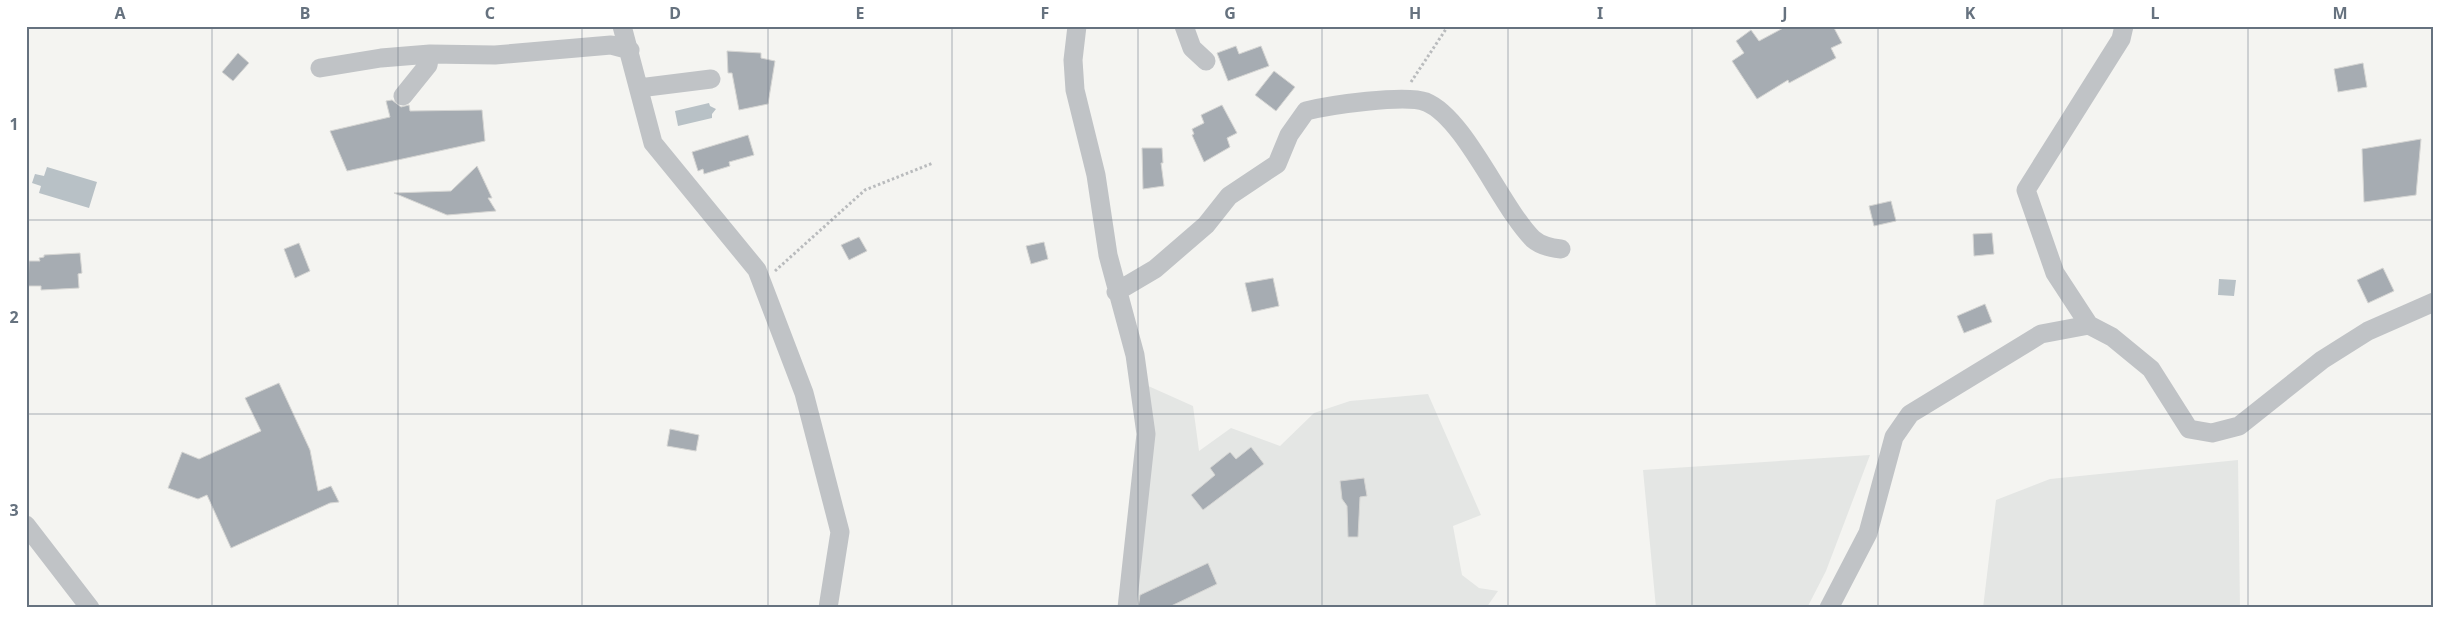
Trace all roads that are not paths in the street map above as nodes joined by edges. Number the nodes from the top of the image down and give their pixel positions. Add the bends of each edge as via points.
1 (622, 26) edge
2 (1077, 26) edge
3 (1184, 26) edge
4 (2124, 26) edge
5 (630, 50) junction
6 (430, 54) junction
7 (1206, 61) dead end
8 (320, 68) dead end
9 (711, 79) dead end
10 (639, 88) junction
11 (403, 96) dead end
12 (1561, 249) dead end
13 (1116, 292) junction
14 (2434, 302) edge
15 (2089, 325) junction
16 (26, 525) edge
17 (90, 608) edge
18 (828, 608) edge
19 (1127, 608) edge
20 (1829, 608) edge

1 - 5 street
2 - 13 street via 1073,60 1075,90 1096,175
3 - 7 street via 1192,48
4 - 15 street via 2121,39 2026,190 2055,273
5 - 6 street via 597,45 495,55
5 - 10 street
6 - 8 street
6 - 11 street via 428,65
9 - 10 street
10 - 18 street via 653,143 757,270 804,393 840,532
12 - 13 street via 1549,248 1534,240 1471,148 1441,111 1412,98 1347,103 1306,110 1289,135 1277,164 1228,196 1206,225 1155,269
13 - 19 street via 1135,355 1146,434
14 - 15 street via 2368,331 2322,360 2239,426 2212,433 2189,429 2151,369 2112,337
15 - 20 street via 2041,334 1910,414 1894,437 1868,533
16 - 17 street

